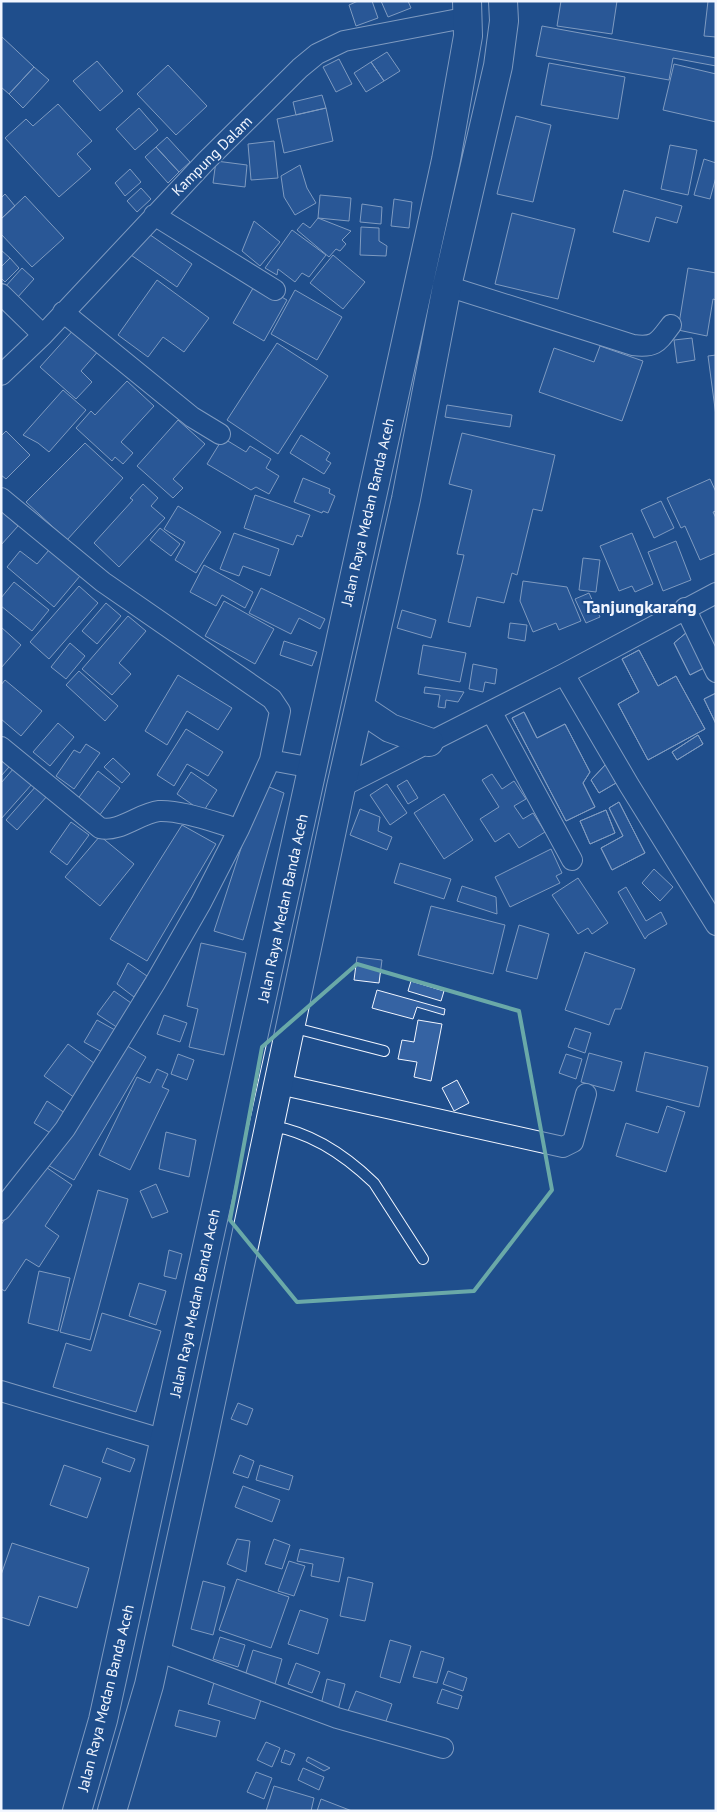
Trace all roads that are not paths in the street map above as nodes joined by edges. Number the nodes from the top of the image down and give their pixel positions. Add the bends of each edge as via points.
1 (504, 1) edge
2 (468, 9) edge
3 (154, 216) junction
4 (447, 286) junction
5 (275, 290) dead end
6 (1, 294) edge
7 (63, 312) junction
8 (670, 325) dead end
9 (43, 335) junction
10 (1, 375) edge
11 (220, 434) dead end
12 (373, 490) junction
13 (1, 498) edge
14 (406, 499) junction
15 (716, 593) edge
16 (685, 608) junction
17 (716, 672) edge
18 (564, 674) junction
19 (360, 708) junction
20 (491, 711) junction
21 (428, 742) junction
22 (1, 747) edge
23 (270, 760) junction
24 (313, 768) junction
25 (341, 787) junction
26 (239, 829) junction
27 (572, 860) dead end
28 (716, 925) edge
29 (290, 1026) junction
30 (384, 1051) dead end
31 (279, 1084) junction
32 (586, 1094) dead end
33 (270, 1126) junction
34 (1, 1210) edge
35 (423, 1259) dead end
36 (1, 1391) edge
37 (165, 1440) junction
38 (157, 1651) junction
39 (443, 1748) dead end
40 (77, 1811) edge
41 (112, 1811) edge

1 - 4 highway, Jalan Raya Medan Banda Aceh via 498,66
2 - 3 street, Kampung Dalam via 344,41 317,54
2 - 12 highway, Jalan Raya Medan Banda Aceh via 465,58 446,160
3 - 5 street
3 - 7 street, Kampung Dalam
4 - 8 street via 633,345 654,344
4 - 14 highway, Jalan Raya Medan Banda Aceh
6 - 9 street
7 - 9 street, Kampung Dalam
7 - 11 street via 192,417
9 - 10 street, Kampung Dalam
12 - 14 highway
12 - 24 highway, Jalan Raya Medan Banda Aceh
13 - 23 street via 103,582 272,700 280,715
14 - 19 highway, Jalan Raya Medan Banda Aceh
15 - 16 street
16 - 17 street
16 - 18 street
18 - 20 street
18 - 28 street
19 - 21 highway via 390,728
19 - 25 highway, Jalan Raya Medan Banda Aceh
20 - 21 street
20 - 27 street
21 - 25 street
22 - 26 street via 100,828 110,829 159,811
23 - 24 street
23 - 26 street
24 - 37 highway, Jalan Raya Medan Banda Aceh
25 - 29 highway, Jalan Raya Medan Banda Aceh
26 - 34 street via 201,904 70,1121
29 - 30 lane
29 - 31 highway, Jalan Raya Medan Banda Aceh
31 - 32 street via 564,1147 573,1142
31 - 33 highway, Jalan Raya Medan Banda Aceh
33 - 35 lane via 304,1134 364,1174 374,1183
33 - 38 highway, Jalan Raya Medan Banda Aceh
36 - 37 street
37 - 40 highway, Jalan Raya Medan Banda Aceh via 104,1720
38 - 39 street via 337,1718
38 - 41 highway, Jalan Raya Medan Banda Aceh

